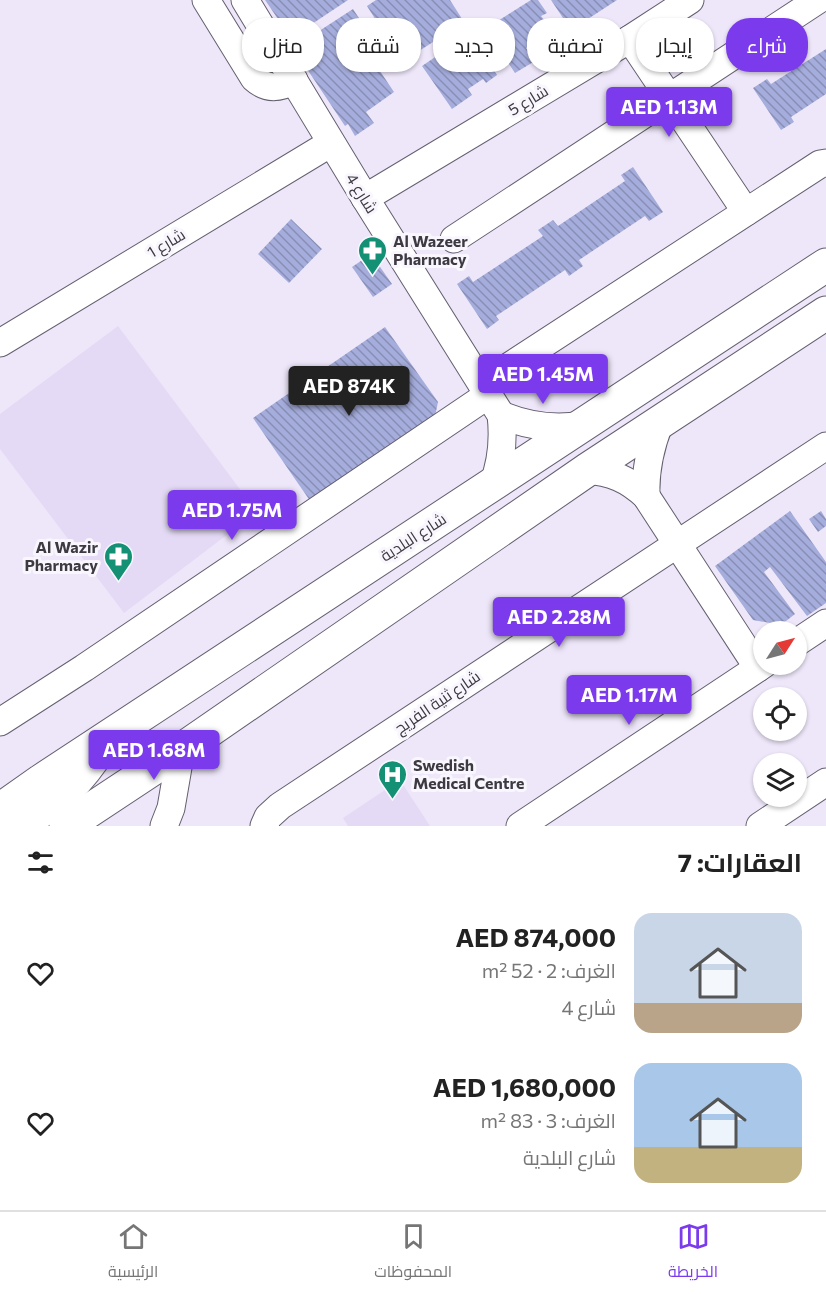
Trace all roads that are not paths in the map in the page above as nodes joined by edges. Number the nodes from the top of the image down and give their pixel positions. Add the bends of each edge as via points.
1 (206, 0) edge
2 (245, 0) edge
3 (690, 0) edge
4 (818, 0) edge
5 (630, 39) junction
6 (294, 80) junction
7 (669, 98) junction
8 (331, 142) junction
9 (824, 160) edge
10 (365, 198) junction
11 (746, 212) junction
12 (454, 239) dead end
13 (826, 265) edge
14 (826, 313) edge
15 (0, 343) edge
16 (490, 398) junction
17 (660, 422) junction
18 (582, 425) junction
19 (826, 446) edge
20 (587, 470) junction
21 (493, 485) junction
22 (646, 496) junction
23 (677, 543) junction
24 (826, 623) edge
25 (807, 636) edge
26 (753, 654) edge
27 (753, 671) edge
28 (0, 722) edge
29 (101, 742) junction
30 (182, 750) junction
31 (41, 781) junction
32 (826, 782) edge
33 (0, 786) edge
34 (0, 810) edge
35 (796, 816) edge
36 (19, 826) edge
37 (66, 826) edge
38 (164, 826) edge
39 (264, 826) edge
40 (520, 826) edge
41 (760, 826) edge

1 - 6 street via 254,78 275,88
2 - 6 street, شارع 4
3 - 5 street, شارع 5
4 - 7 street
5 - 7 street
5 - 10 street, شارع 5
6 - 8 street, شارع 4
7 - 11 street
7 - 12 street
8 - 10 street, شارع 4
8 - 15 street, شارع 1
9 - 11 street
10 - 16 street, شارع 4
11 - 16 street
13 - 18 main road, شارع البلدية
14 - 17 main road
16 - 18 street via 532,426
16 - 21 street, شارع 4 via 503,436
16 - 28 street
17 - 20 main road
17 - 22 street via 648,458
18 - 21 main road, شارع البلدية
19 - 23 street, شارع ثنية الفريج
20 - 22 street via 619,476
20 - 30 main road
21 - 29 main road, شارع البلدية
22 - 23 street
23 - 26 street
23 - 39 street, شارع ثنية الفريج via 280,806 268,816
24 - 25 street
27 - 40 street
29 - 31 main road, شارع البلدية
29 - 36 main road via 69,790
30 - 37 main road
30 - 38 street
31 - 33 main road
31 - 34 main road, شارع البلدية
32 - 35 street
35 - 41 street

